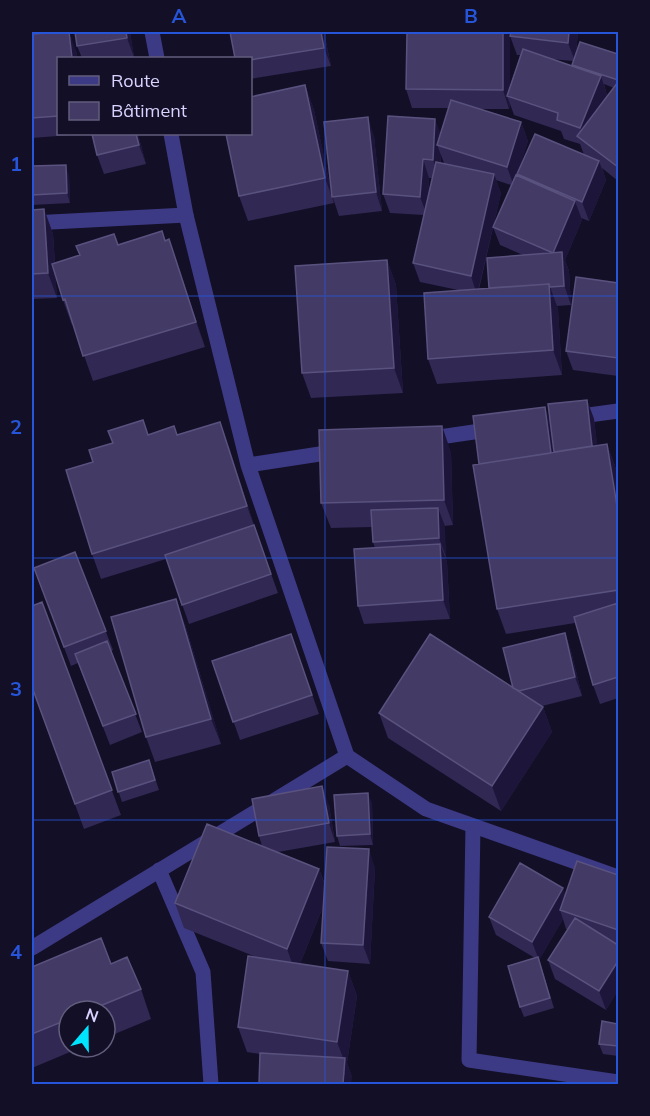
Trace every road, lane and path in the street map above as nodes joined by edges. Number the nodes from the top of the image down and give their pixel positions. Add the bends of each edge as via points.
1 (152, 32) edge
2 (157, 57) edge
3 (171, 135) edge
4 (186, 216) junction
5 (32, 223) edge
6 (618, 411) edge
7 (561, 419) edge
8 (503, 428) edge
9 (410, 441) edge
10 (352, 450) edge
11 (248, 465) junction
12 (347, 756) junction
13 (473, 826) junction
14 (159, 870) junction
15 (618, 877) edge
16 (32, 948) edge
17 (618, 1082) edge
18 (211, 1084) edge

1 - 2 street
3 - 4 street
4 - 5 street
4 - 11 street
6 - 7 street
8 - 9 street
10 - 11 street
11 - 12 street
12 - 13 street via 426,809
12 - 14 street
13 - 15 street
13 - 17 street via 469,1060
14 - 16 street
14 - 18 street via 203,972

